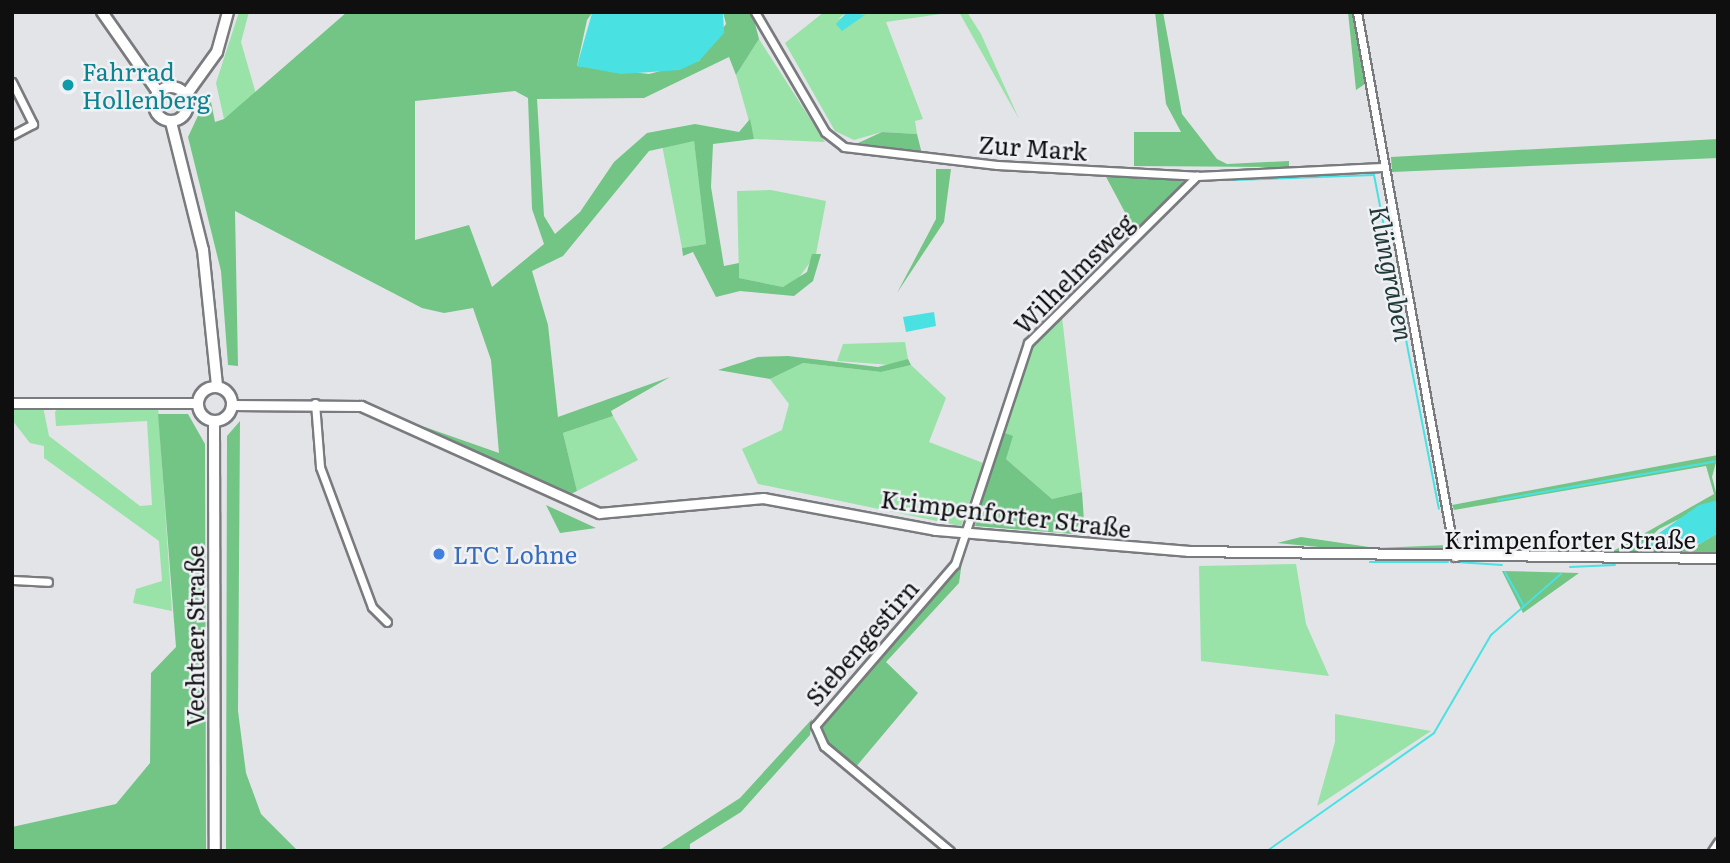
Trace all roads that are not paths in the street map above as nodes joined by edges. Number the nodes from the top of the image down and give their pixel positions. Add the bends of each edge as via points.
1 (102, 12) edge
2 (228, 12) edge
3 (755, 12) edge
4 (1357, 12) edge
5 (12, 82) edge
6 (158, 92) junction
7 (186, 95) junction
8 (171, 122) junction
9 (12, 135) edge
10 (1383, 167) junction
11 (1197, 176) junction
12 (217, 386) junction
13 (12, 403) edge
14 (198, 403) junction
15 (315, 403) junction
16 (232, 405) junction
17 (214, 421) junction
18 (966, 533) junction
19 (1455, 557) junction
20 (1718, 559) edge
21 (12, 580) edge
22 (48, 582) dead end
23 (387, 622) dead end
24 (1718, 842) edge
25 (215, 851) edge
26 (950, 851) edge
27 (1712, 851) edge

1 - 6 main road
2 - 7 main road via 217,52
3 - 11 street, Zur Mark via 825,132 844,147 997,165
4 - 10 street
5 - 9 street via 33,124
6 - 7 main road via 173,87
6 - 8 main road via 155,111
7 - 8 main road via 188,110
8 - 12 main road via 203,250
10 - 11 street, Zur Mark
10 - 19 street
11 - 18 street, Wilhelmsweg via 1028,343
12 - 14 main road via 204,391
12 - 16 main road
13 - 14 street
14 - 17 main road
15 - 16 street, Krimpenforter Straße
15 - 18 street, Krimpenforter Straße via 375,410 599,513 763,498
15 - 23 street via 320,467 372,607
16 - 17 main road
17 - 25 main road, Vechtaer Straße
18 - 19 street, Krimpenforter Straße via 1188,551
18 - 26 street, Siebengestirn via 955,564 815,726 824,746
19 - 20 street, Krimpenforter Straße
21 - 22 street
24 - 27 street

